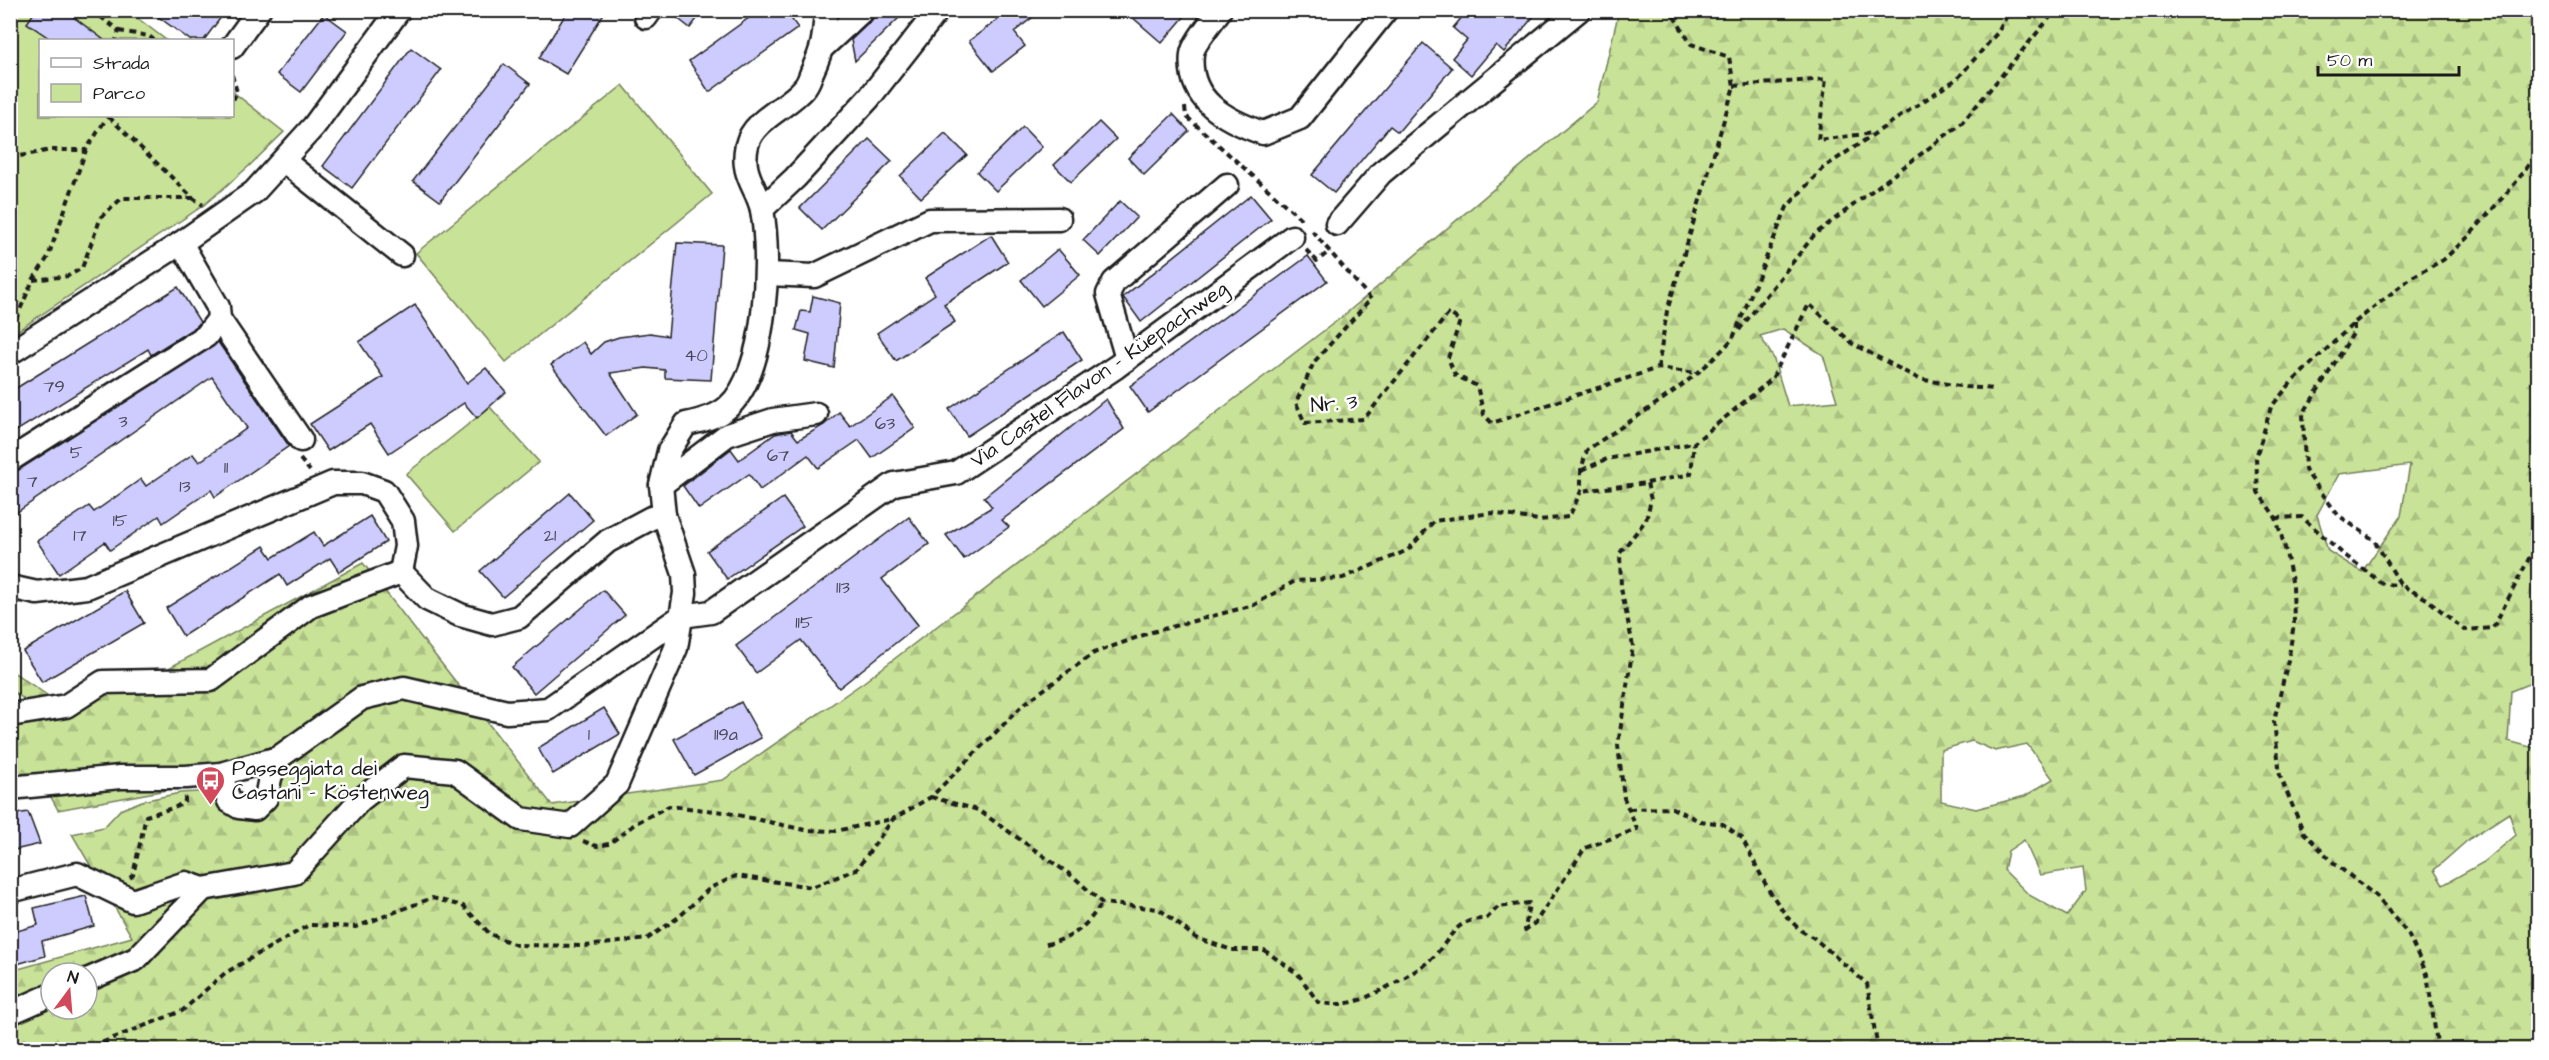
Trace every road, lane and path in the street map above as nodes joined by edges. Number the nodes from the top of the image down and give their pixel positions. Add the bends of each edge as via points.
1 (92, 10) edge
2 (259, 10) edge
3 (399, 10) edge
4 (826, 10) edge
5 (863, 10) edge
6 (938, 10) edge
7 (1220, 10) edge
8 (1386, 10) edge
9 (1579, 10) edge
10 (1670, 10) edge
11 (2010, 10) edge
12 (2056, 10) edge
13 (119, 31) junction
14 (116, 39) edge
15 (153, 39) edge
16 (234, 44) edge
17 (824, 46) junction
18 (234, 82) edge
19 (1195, 86) junction
20 (1734, 86) junction
21 (234, 98) edge
22 (108, 117) edge
23 (110, 117) edge
24 (1874, 133) junction
25 (86, 150) junction
26 (2538, 151) edge
27 (10, 158) edge
28 (284, 161) junction
29 (1227, 185) dead end
30 (193, 198) junction
31 (762, 209) junction
32 (216, 219) junction
33 (1059, 219) dead end
34 (1337, 224) dead end
35 (1292, 237) joint
36 (181, 243) junction
37 (1330, 251) junction
38 (402, 255) dead end
39 (767, 274) junction
40 (33, 280) junction
41 (219, 319) junction
42 (2354, 323) junction
43 (10, 331) edge
44 (1733, 338) junction
45 (10, 353) edge
46 (1127, 359) junction
47 (1658, 368) junction
48 (1696, 374) junction
49 (1996, 389) dead end
50 (816, 414) dead end
51 (301, 440) joint
52 (1694, 443) junction
53 (10, 460) edge
54 (1581, 470) junction
55 (301, 476) dead end
56 (1647, 483) junction
57 (661, 484) junction
58 (1581, 492) junction
59 (664, 514) junction
60 (2276, 518) junction
61 (2538, 541) edge
62 (401, 572) junction
63 (2401, 585) junction
64 (10, 587) edge
65 (682, 616) junction
66 (10, 715) edge
67 (278, 758) junction
68 (221, 774) junction
69 (186, 777) junction
70 (10, 788) edge
71 (931, 797) junction
72 (1629, 809) junction
73 (893, 819) junction
74 (570, 826) junction
75 (203, 889) junction
76 (10, 891) edge
77 (114, 892) junction
78 (1102, 903) junction
79 (1046, 944) dead end
80 (99, 975) edge
81 (39, 1000) edge
82 (10, 1013) edge
83 (83, 1050) edge
84 (1878, 1050) edge
85 (2438, 1050) edge

1 - 13 path
2 - 16 street
3 - 28 street
4 - 17 street
5 - 17 street
6 - 31 street via 870,98
7 - 19 street via 1192,52
8 - 19 street via 1300,118 1263,133 1218,114
9 - 34 street via 1381,173
10 - 20 path via 1691,44 1729,57
11 - 24 path via 1998,32 1958,78
12 - 44 path via 1962,123 1815,234
13 - 14 path
13 - 15 path
17 - 31 street via 805,88 762,121 747,144 746,175
18 - 21 path
19 - 37 path, Nr. 3 via 1184,100 1186,116 1292,210
20 - 24 path via 1826,79 1818,140
20 - 47 path via 1667,311
22 - 25 path
23 - 30 path
24 - 44 path via 1823,168 1787,207
25 - 27 path via 51,150
25 - 40 path via 48,257
26 - 42 path via 2463,242
28 - 32 street via 254,192
28 - 38 street
29 - 46 street via 1114,282 1108,294
30 - 32 path
30 - 40 path via 122,198 101,217 82,268 68,276
31 - 39 street
32 - 36 street
33 - 39 street via 930,220 814,276
35 - 37 path via 1317,261
35 - 46 street, Via Castel Flavon - Küepachweg
36 - 41 street via 218,307
36 - 45 street
37 - 47 path, Nr. 3 via 1371,299 1314,362 1296,404 1305,423 1364,419 1449,313 1460,321 1448,358 1455,375 1477,386 1484,415 1492,423
39 - 57 street via 755,357 742,391 728,408 686,424 669,451
40 - 43 path
41 - 51 street
41 - 53 street via 206,336
42 - 60 path via 2271,407 2256,458 2258,492
42 - 63 path via 2354,332 2303,414 2305,470 2338,515 2374,540
44 - 48 path
46 - 65 street, Via Castel Flavon - Küepachweg via 956,473 894,484 711,612
47 - 48 path, Nr. 3
48 - 54 path via 1587,450
49 - 52 path via 1919,379 1854,344 1809,304 1772,379
50 - 57 street via 773,420 728,435
51 - 55 path via 290,447 311,473
52 - 54 path via 1607,459
52 - 56 path via 1692,474
54 - 58 path
56 - 58 path
56 - 72 path via 1651,500 1646,520 1620,553 1621,588 1633,646 1618,746 1624,798
57 - 59 street
58 - 71 path via 1569,517 1539,520 1491,513 1434,521 1408,550 1343,578 1295,581 1254,605 1152,632 1094,653 1023,704
59 - 62 street via 608,541 519,617 492,624 460,615 428,599
59 - 65 street via 684,574
60 - 63 path via 2302,517 2383,584
60 - 85 path via 2293,586 2294,623 2274,721 2280,776 2304,833 2376,896 2408,934 2427,974
61 - 63 path via 2493,628 2464,630 2427,599
62 - 64 street via 406,546 403,521 384,491 362,483 333,483 87,587 37,592
62 - 66 street via 311,606 210,680 103,682 66,706
65 - 67 street via 548,709 507,712 404,688 362,698
65 - 74 street via 676,648 617,784
67 - 68 street
67 - 68 street via 266,798 255,809 229,801
68 - 69 street
69 - 70 street via 120,777
69 - 77 path via 185,801 146,816 133,875
71 - 73 path
71 - 78 path via 978,810 1075,878
72 - 78 path via 1637,829 1585,848 1535,923 1525,930 1529,903 1498,907 1486,919 1472,919 1458,927 1429,962 1359,1000 1328,1005 1318,1002 1298,974 1264,950 1232,950 1196,938 1159,909
72 - 84 path via 1672,808 1700,821 1723,824 1742,838 1768,890 1787,917 1867,984
73 - 74 path via 836,831 805,830 724,812 669,806 636,823 609,844 597,846 575,839
73 - 83 path via 857,869 812,887 736,876 710,888 679,917 647,939 585,946 516,945 490,934 464,906 432,898 356,927 309,925 225,973 182,1011
74 - 75 street via 521,819 455,771 404,766 360,800 294,873
75 - 77 street via 186,883 133,901
75 - 80 street via 136,958
76 - 77 street via 76,874
78 - 79 path via 1086,926 1058,942
81 - 82 street

